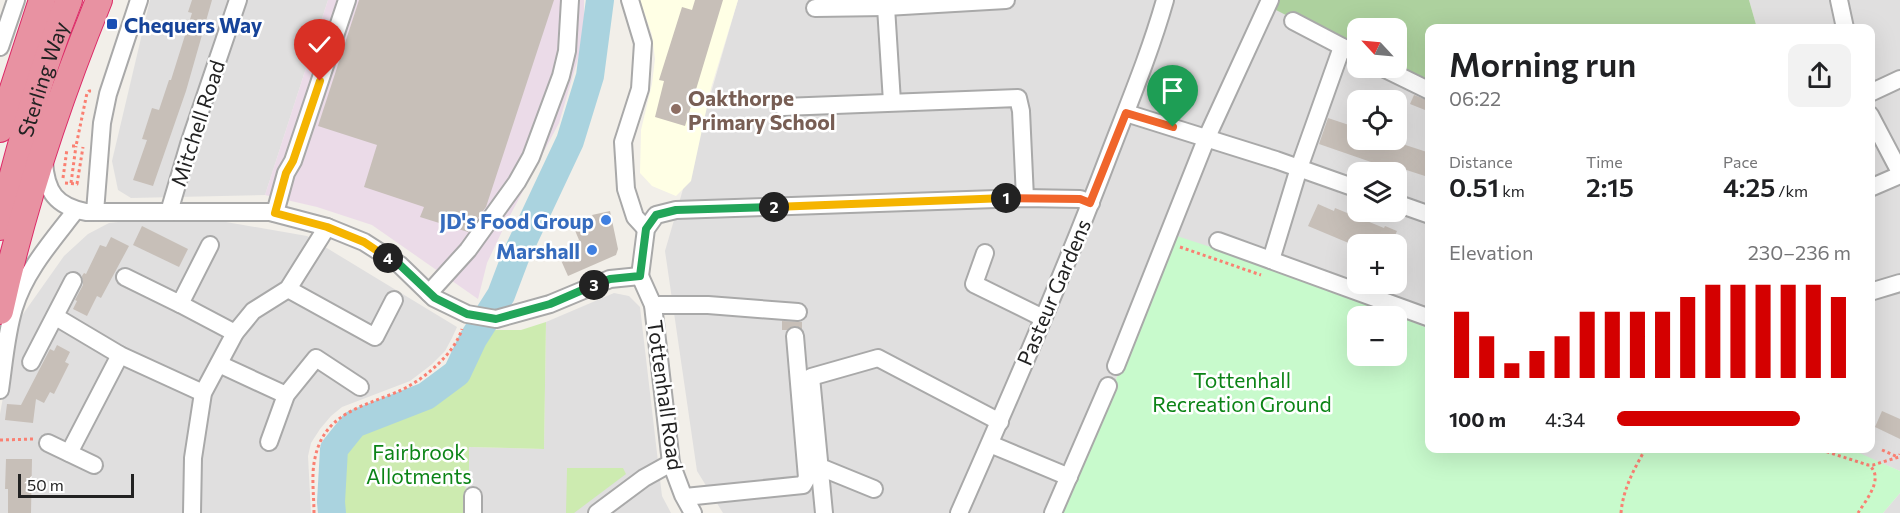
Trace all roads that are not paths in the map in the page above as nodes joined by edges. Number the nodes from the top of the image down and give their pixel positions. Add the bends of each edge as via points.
1 (16, 0) edge
2 (42, 0) edge
3 (69, 0) edge
4 (99, 0) edge
5 (107, 0) edge
6 (139, 0) edge
7 (238, 0) edge
8 (347, 0) edge
9 (570, 0) edge
10 (630, 0) edge
11 (1006, 0) edge
12 (1165, 0) edge
13 (1270, 0) edge
14 (1839, 0) edge
15 (886, 6) junction
16 (815, 8) dead end
17 (1293, 21) dead end
18 (1844, 24) edge
19 (0, 47) edge
20 (1347, 49) edge
21 (1347, 58) edge
22 (1403, 78) edge
23 (1900, 79) edge
24 (67, 81) junction
25 (1425, 89) edge
26 (1875, 91) edge
27 (892, 102) junction
28 (783, 107) dead end
29 (1126, 113) junction
30 (1875, 126) edge
31 (0, 129) edge
32 (1207, 137) junction
33 (65, 144) junction
34 (1299, 168) junction
35 (1900, 173) edge
36 (1347, 185) edge
37 (1875, 186) edge
38 (1025, 198) junction
39 (1090, 203) junction
40 (1407, 207) edge
41 (76, 210) junction
42 (95, 212) junction
43 (170, 212) junction
44 (275, 213) junction
45 (1425, 213) edge
46 (0, 227) edge
47 (327, 227) junction
48 (646, 229) junction
49 (1218, 241) dead end
50 (210, 246) dead end
51 (985, 253) dead end
52 (1271, 260) junction
53 (640, 276) junction
54 (125, 277) dead end
55 (73, 281) dead end
56 (1900, 283) edge
57 (288, 290) junction
58 (1875, 290) edge
59 (429, 293) junction
60 (394, 300) dead end
61 (180, 304) junction
62 (654, 305) junction
63 (0, 311) edge
64 (798, 312) dead end
65 (1425, 316) edge
66 (56, 317) junction
67 (1043, 318) junction
68 (235, 333) junction
69 (795, 336) dead end
70 (120, 355) junction
71 (31, 362) dead end
72 (219, 364) junction
73 (1116, 366) dead end
74 (1108, 386) dead end
75 (360, 387) dead end
76 (0, 390) edge
77 (203, 393) junction
78 (286, 395) junction
79 (1000, 422) junction
80 (269, 442) dead end
81 (48, 443) road end
82 (990, 444) junction
83 (69, 453) junction
84 (671, 463) junction
85 (94, 465) dead end
86 (820, 467) junction
87 (1069, 477) junction
88 (874, 489) dead end
89 (685, 497) junction
90 (192, 513) edge
91 (597, 513) edge
92 (693, 513) edge
93 (824, 513) edge
94 (959, 513) edge
95 (1053, 513) edge

1 - 19 street
2 - 31 highway, Sterling Way
3 - 46 highway, Sterling Way via 26,126
4 - 24 highway
5 - 24 street
6 - 42 street via 108,94
7 - 43 street, Mitchell Road
8 - 44 street
9 - 59 street via 567,51 561,76 531,157 518,182 468,250
10 - 48 street via 643,43 639,89 623,142 626,189 635,217
11 - 15 street
12 - 29 street, Pasteur Gardens
13 - 32 street
14 - 18 street
15 - 16 street
15 - 27 street
17 - 20 street
21 - 34 street
22 - 25 street
23 - 26 street
24 - 33 highway
27 - 28 street
27 - 38 street via 1018,98 1022,111
29 - 32 street
29 - 39 street, Pasteur Gardens
30 - 35 street
32 - 34 street
32 - 73 street
33 - 41 street via 44,162 45,178 57,200
33 - 63 highway via 18,233
34 - 36 street
34 - 52 street
35 - 37 street
38 - 39 street via 1080,199
38 - 48 street via 676,210 656,215
39 - 67 street, Pasteur Gardens
40 - 45 street
41 - 42 street
41 - 76 street via 20,293
42 - 43 street
43 - 44 street
44 - 47 street
47 - 57 street
47 - 59 street via 364,242 400,265
48 - 53 street
49 - 52 street
50 - 61 street
51 - 67 street via 974,284
52 - 65 street
53 - 59 street via 610,279 550,304 496,319 467,314
53 - 62 street, Tottenhall Road
54 - 61 street
55 - 66 street
56 - 58 street
57 - 60 street via 375,337
57 - 68 street via 253,311
61 - 68 street
62 - 64 street via 708,304
62 - 84 street, Tottenhall Road
66 - 70 street
66 - 71 street
67 - 79 street, Pasteur Gardens
68 - 72 street
69 - 89 street via 807,478 803,485
70 - 77 street
70 - 83 street
72 - 77 street
72 - 78 street
74 - 87 street
75 - 78 street via 316,358
77 - 90 street via 193,458
78 - 80 street
79 - 82 street, Pasteur Gardens
79 - 86 street via 878,358 812,377
81 - 83 street
82 - 87 street
82 - 94 street, Pasteur Gardens
83 - 85 street
84 - 89 street, Tottenhall Road
84 - 91 street
86 - 88 street
86 - 93 street
87 - 95 street
89 - 92 street, Tottenhall Road

